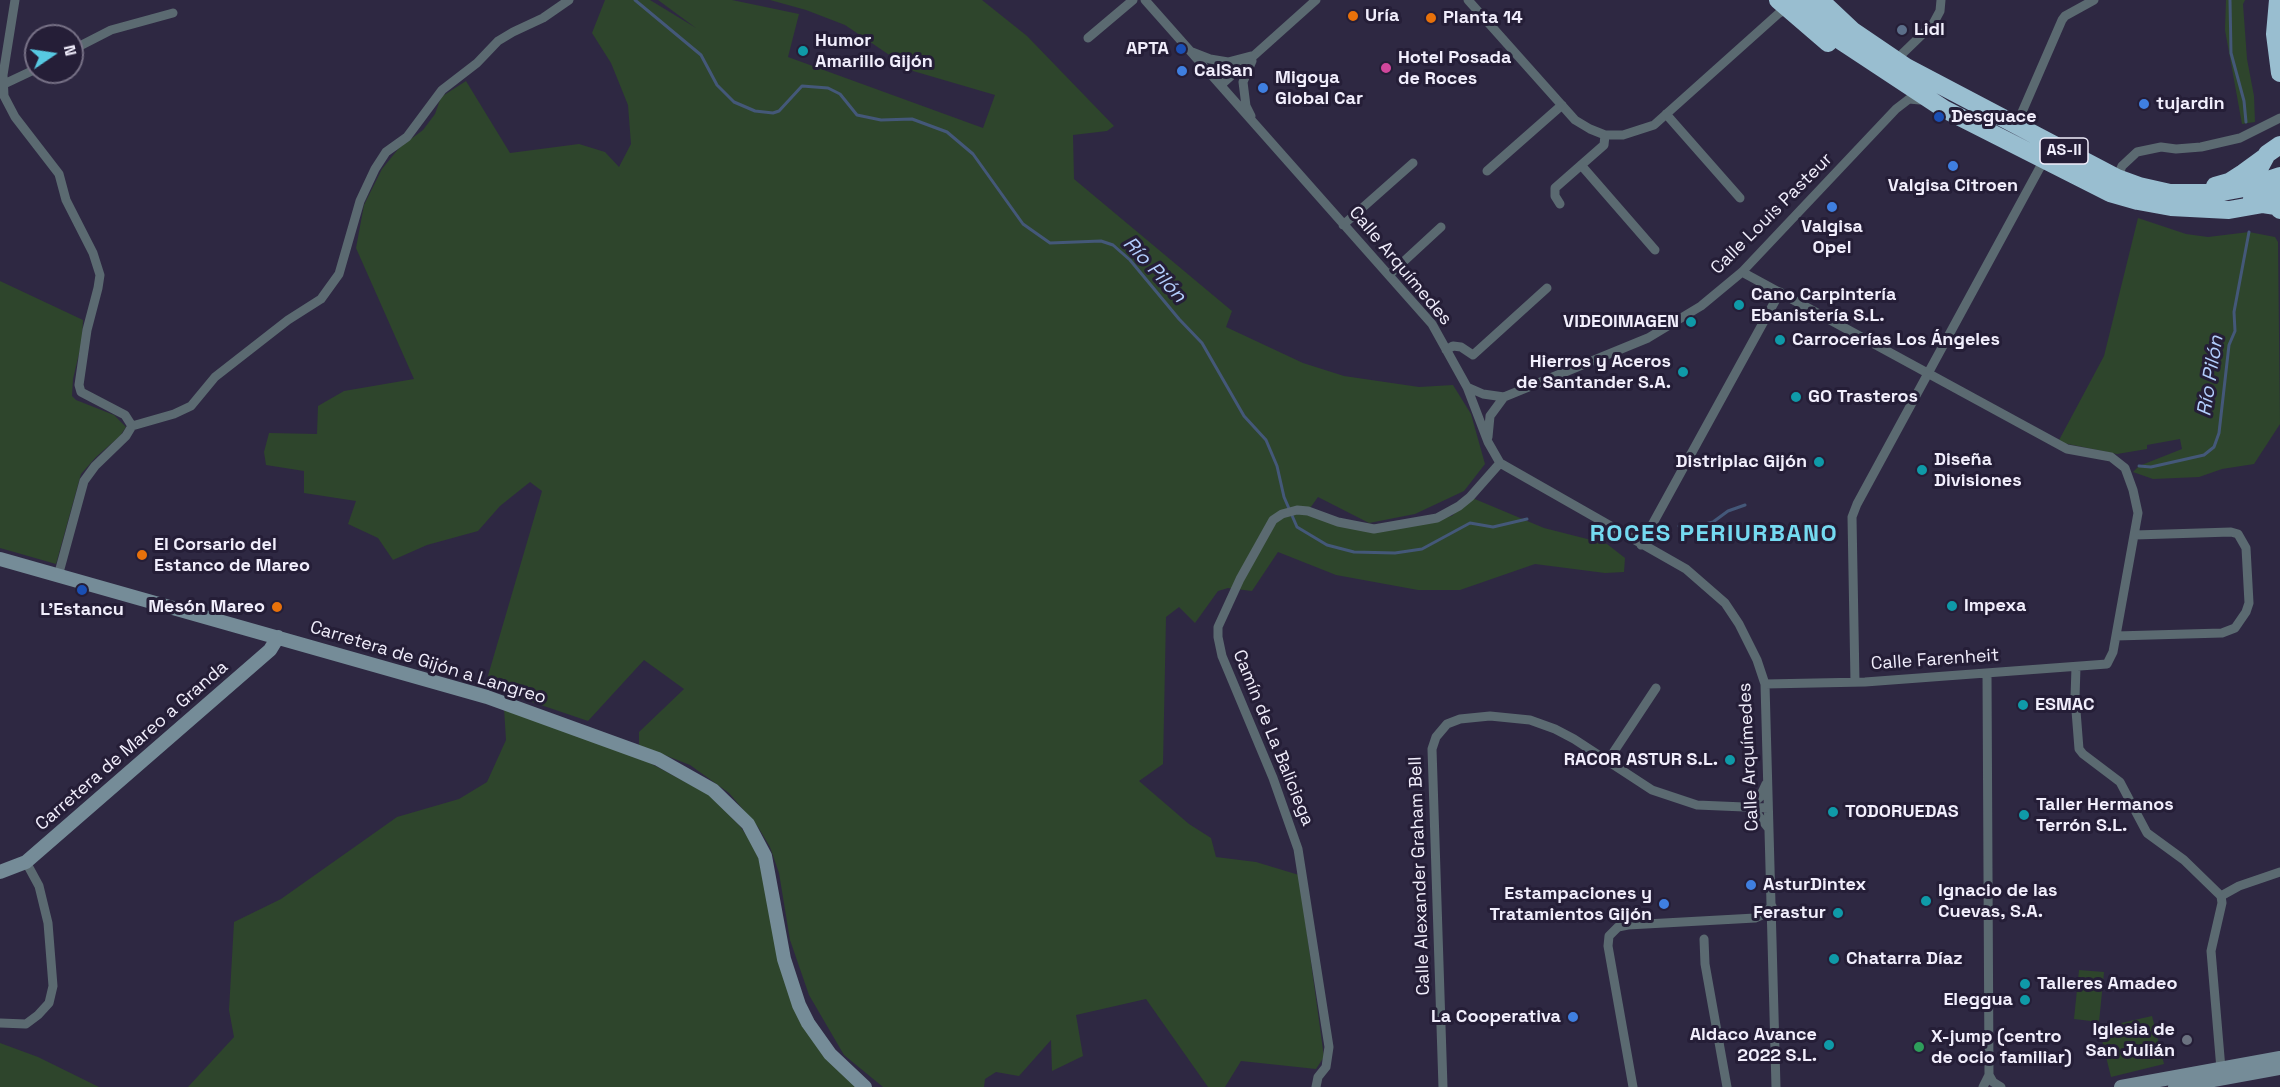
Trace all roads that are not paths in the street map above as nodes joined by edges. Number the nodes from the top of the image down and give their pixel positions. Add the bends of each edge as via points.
1 (15, 0) edge
2 (569, 0) edge
3 (1132, 0) edge
4 (1145, 0) edge
5 (1316, 0) edge
6 (1469, 0) edge
7 (1820, 0) edge
8 (1837, 0) edge
9 (1941, 0) edge
10 (2094, 0) edge
11 (2278, 0) edge
12 (1788, 3) edge
13 (173, 13) dead end
14 (1088, 39) dead end
15 (84, 44) edge
16 (1190, 51) junction
17 (1256, 54) junction
18 (1902, 54) junction
19 (2280, 73) edge
20 (24, 75) edge
21 (1221, 85) junction
22 (1, 86) edge
23 (1962, 97) junction
24 (1920, 100) junction
25 (1562, 105) junction
26 (1944, 109) junction
27 (1666, 114) junction
28 (2280, 118) edge
29 (1253, 123) junction
30 (2016, 126) junction
31 (2280, 129) edge
32 (1605, 135) junction
33 (2271, 152) edge
34 (2044, 160) junction
35 (1413, 164) dead end
36 (1581, 165) junction
37 (1488, 171) dead end
38 (2280, 176) edge
39 (2117, 178) junction
40 (1740, 198) dead end
41 (2273, 199) edge
42 (2183, 201) junction
43 (1560, 204) dead end
44 (1343, 225) junction
45 (1441, 227) dead end
46 (1655, 250) dead end
47 (1742, 272) junction
48 (1389, 275) junction
49 (1547, 288) dead end
50 (1780, 292) junction
51 (1446, 350) junction
52 (1928, 374) junction
53 (1467, 387) junction
54 (1504, 397) junction
55 (132, 426) junction
56 (1488, 442) junction
57 (1500, 463) junction
58 (2135, 535) junction
59 (1641, 545) junction
60 (0, 559) edge
61 (58, 576) junction
62 (2116, 636) junction
63 (278, 637) junction
64 (2076, 667) junction
65 (1987, 673) junction
66 (1855, 682) junction
67 (1765, 684) junction
68 (1656, 688) dead end
69 (1607, 762) junction
70 (1767, 780) junction
71 (1748, 807) junction
72 (1768, 808) junction
73 (1769, 829) junction
74 (26, 862) junction
75 (0, 872) edge
76 (2280, 872) edge
77 (2221, 896) junction
78 (1772, 906) junction
79 (1755, 918) junction
80 (1773, 931) junction
81 (1704, 939) dead end
82 (0, 1023) edge
83 (2280, 1058) edge
84 (2280, 1068) edge
85 (2221, 1069) junction
86 (1989, 1075) junction
87 (2207, 1085) edge
88 (866, 1087) edge
89 (1316, 1087) edge
90 (1443, 1087) edge
91 (1634, 1087) edge
92 (1727, 1087) edge
93 (1776, 1087) edge
94 (1983, 1087) edge
95 (2001, 1087) edge
96 (2121, 1087) edge
97 (2175, 1087) edge

1 - 22 street
2 - 55 street via 498,41 442,90 407,137 386,152 360,201 339,274 321,299 215,377 191,406
3 - 14 street
4 - 16 street, Calle Arquímedes
5 - 17 street
6 - 25 street
7 - 23 highway, AS-II via 1882,52
8 - 18 highway
9 - 18 street via 1933,24
10 - 30 street via 2062,20
11 - 19 highway via 2276,41
12 - 24 highway via 1845,56
12 - 26 highway, AS-II
12 - 27 street
13 - 15 street via 111,30
16 - 17 street via 1228,62
16 - 21 street, Calle Arquímedes
17 - 21 street
17 - 29 street via 1243,82
18 - 23 highway
20 - 22 street
21 - 29 street, Calle Arquímedes
22 - 55 street via 15,117 60,174 66,200 100,275 87,330 81,393 125,415
23 - 30 highway, AS-II
24 - 26 highway
24 - 47 street, Calle Louis Pasteur via 1909,99 1896,109
25 - 32 street via 1575,120
25 - 37 street
26 - 34 highway, AS-II
27 - 32 street via 1654,125 1640,130
27 - 40 street
28 - 39 street via 2240,138 2201,147 2161,147 2137,152 2122,166
29 - 44 street, Calle Arquímedes
30 - 39 highway, AS-II
31 - 33 highway
32 - 36 street via 1604,145
33 - 41 highway via 2260,167
33 - 42 highway, AS-II via 2229,182
34 - 42 highway, AS-II via 2110,193 2138,201
34 - 52 street
35 - 44 street
36 - 43 street via 1555,188
36 - 46 street
38 - 41 highway, AS-II
39 - 42 highway, AS-II
41 - 42 highway, AS-II via 2229,192
41 - 42 highway, AS-II via 2223,210
44 - 48 street, Calle Arquímedes
45 - 48 street
47 - 50 street
47 - 54 street, Calle Louis Pasteur via 1701,306 1648,338
48 - 51 street, Calle Arquímedes via 1432,324
49 - 51 street via 1473,355 1461,347
50 - 52 street
50 - 59 street
51 - 53 street, Calle Arquímedes
52 - 58 street via 2067,449 2110,457 2125,468 2138,513
52 - 66 street via 1852,517
53 - 54 street
53 - 56 street, Calle Arquímedes
54 - 56 street via 1490,416
55 - 61 street via 84,481
56 - 57 street, Calle Arquímedes
57 - 59 street, Calle Arquímedes
57 - 89 street, Camín de La Baliciega via 1470,497 1437,518 1374,529 1297,510 1282,514 1273,520 1221,618 1218,637 1222,656 1298,849 1329,1047 1326,1067
58 - 62 street
58 - 62 street via 2238,534 2246,548 2249,603 2235,628 2222,633
59 - 67 street, Calle Arquímedes via 1686,569 1725,603 1757,660
60 - 61 street, Carretera de Gijón a Langreo
61 - 63 street, Carretera de Gijón a Langreo
62 - 64 street, Calle Farenheit via 2107,664
63 - 74 street, Carretera de Mareo a Granda via 270,650
63 - 88 street, Carretera de Gijón a Langreo via 487,697 658,759 713,790 748,825 765,856 784,959 808,1023 830,1054
64 - 65 street, Calle Farenheit
64 - 77 street via 2079,749 2120,782 2147,833 2184,860
65 - 66 street, Calle Farenheit
65 - 86 street
66 - 67 street, Calle Farenheit
67 - 70 street, Calle Arquímedes
68 - 69 street
69 - 71 street, Calle Alexander Graham Bell via 1652,790 1681,801
69 - 90 street, Calle Alexander Graham Bell via 1555,729 1530,720 1460,718 1447,724 1436,737 1432,749
70 - 71 street via 1760,797
70 - 72 street, Calle Arquímedes
71 - 72 street, Calle Alexander Graham Bell
71 - 73 street
72 - 73 street, Calle Arquímedes
73 - 78 street, Calle Arquímedes
74 - 75 street, Carretera de Mareo a Granda
74 - 82 street via 39,886 48,923 53,986 49,1003 26,1024
76 - 77 street
77 - 85 street via 2211,951
78 - 79 street
78 - 80 street, Calle Arquímedes
79 - 80 street
79 - 91 street via 1628,925 1618,927 1609,936
80 - 93 street, Calle Arquímedes
81 - 92 street
83 - 85 street
84 - 87 street
85 - 96 street
86 - 94 street
86 - 95 street
87 - 97 street

